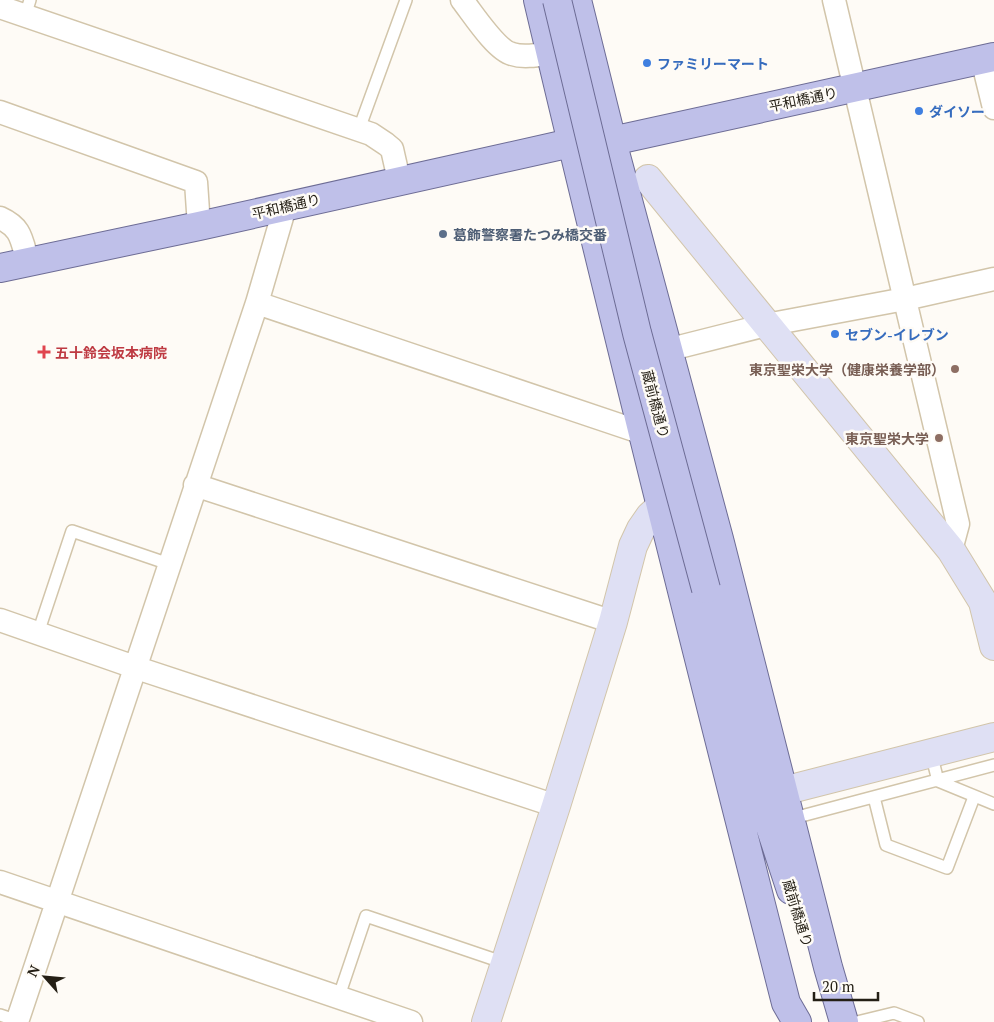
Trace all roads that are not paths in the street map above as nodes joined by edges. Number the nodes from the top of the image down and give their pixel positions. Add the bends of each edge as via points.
1 (406, 0) edge
2 (462, 0) edge
3 (538, 0) edge
4 (557, 0) edge
5 (577, 0) edge
6 (834, 0) edge
7 (0, 8) edge
8 (27, 8) edge
9 (550, 53) junction
10 (988, 58) edge
11 (855, 88) junction
12 (994, 108) edge
13 (0, 112) edge
14 (359, 129) junction
15 (612, 141) junction
16 (571, 143) junction
17 (399, 180) junction
18 (648, 180) dead end
19 (285, 207) junction
20 (0, 218) edge
21 (199, 226) junction
22 (28, 262) junction
23 (0, 268) edge
24 (994, 279) edge
25 (905, 299) junction
26 (257, 303) junction
27 (766, 325) junction
28 (667, 350) junction
29 (643, 433) junction
30 (195, 485) junction
31 (662, 505) junction
32 (950, 550) junction
33 (169, 564) junction
34 (0, 620) edge
35 (613, 622) junction
36 (38, 633) junction
37 (994, 646) edge
38 (135, 667) junction
39 (994, 737) edge
40 (931, 753) junction
41 (994, 765) edge
42 (938, 780) junction
43 (874, 797) junction
44 (974, 797) junction
45 (773, 798) junction
46 (994, 804) edge
47 (556, 806) junction
48 (790, 819) junction
49 (0, 882) edge
50 (58, 902) junction
51 (506, 963) junction
52 (338, 998) junction
53 (17, 1020) edge
54 (411, 1022) edge
55 (486, 1022) edge
56 (797, 1022) edge
57 (807, 1022) edge
58 (830, 1022) edge
59 (844, 1022) edge
60 (857, 1022) edge
61 (918, 1022) edge

1 - 14 lane
2 - 9 street via 502,51 527,56
3 - 9 main road
4 - 45 main road, 蔵前橋通り, bridge via 637,332 706,589
5 - 15 main road
6 - 11 street
7 - 8 street
8 - 14 street
9 - 16 main road
10 - 11 main road, 平和橋通り
10 - 12 street
11 - 15 main road, 平和橋通り
11 - 25 street
13 - 21 street via 196,182
14 - 17 street via 392,149
15 - 16 main road, 平和橋通り
15 - 28 main road
16 - 17 main road, 平和橋通り
16 - 29 main road
17 - 19 main road, 平和橋通り
18 - 27 street
19 - 21 main road, 平和橋通り
19 - 26 street
20 - 22 street via 14,224
21 - 22 main road, 平和橋通り
22 - 23 main road, 平和橋通り
24 - 25 street
25 - 27 street
25 - 32 street via 958,524
26 - 29 street
26 - 30 street
27 - 28 street
27 - 32 street
28 - 45 main road via 719,539
29 - 31 main road
30 - 33 street
30 - 35 street
31 - 35 street via 650,516 633,546
31 - 56 main road via 786,1003
32 - 37 street via 983,602
33 - 36 lane via 72,531
33 - 38 street
34 - 36 street
35 - 47 street
36 - 38 street
38 - 47 street
38 - 50 street
39 - 40 street
40 - 42 lane
40 - 45 street
41 - 42 lane
42 - 43 lane
42 - 44 lane
43 - 44 lane via 886,845 946,868
43 - 48 lane
44 - 46 lane
45 - 48 main road
45 - 57 main road, 蔵前橋通り via 780,912
45 - 58 main road, 蔵前橋通り via 798,909
47 - 51 street
48 - 59 main road
49 - 50 street
50 - 52 street
50 - 53 street
51 - 52 lane via 366,916
51 - 55 street
52 - 54 street
60 - 61 lane via 894,1013

